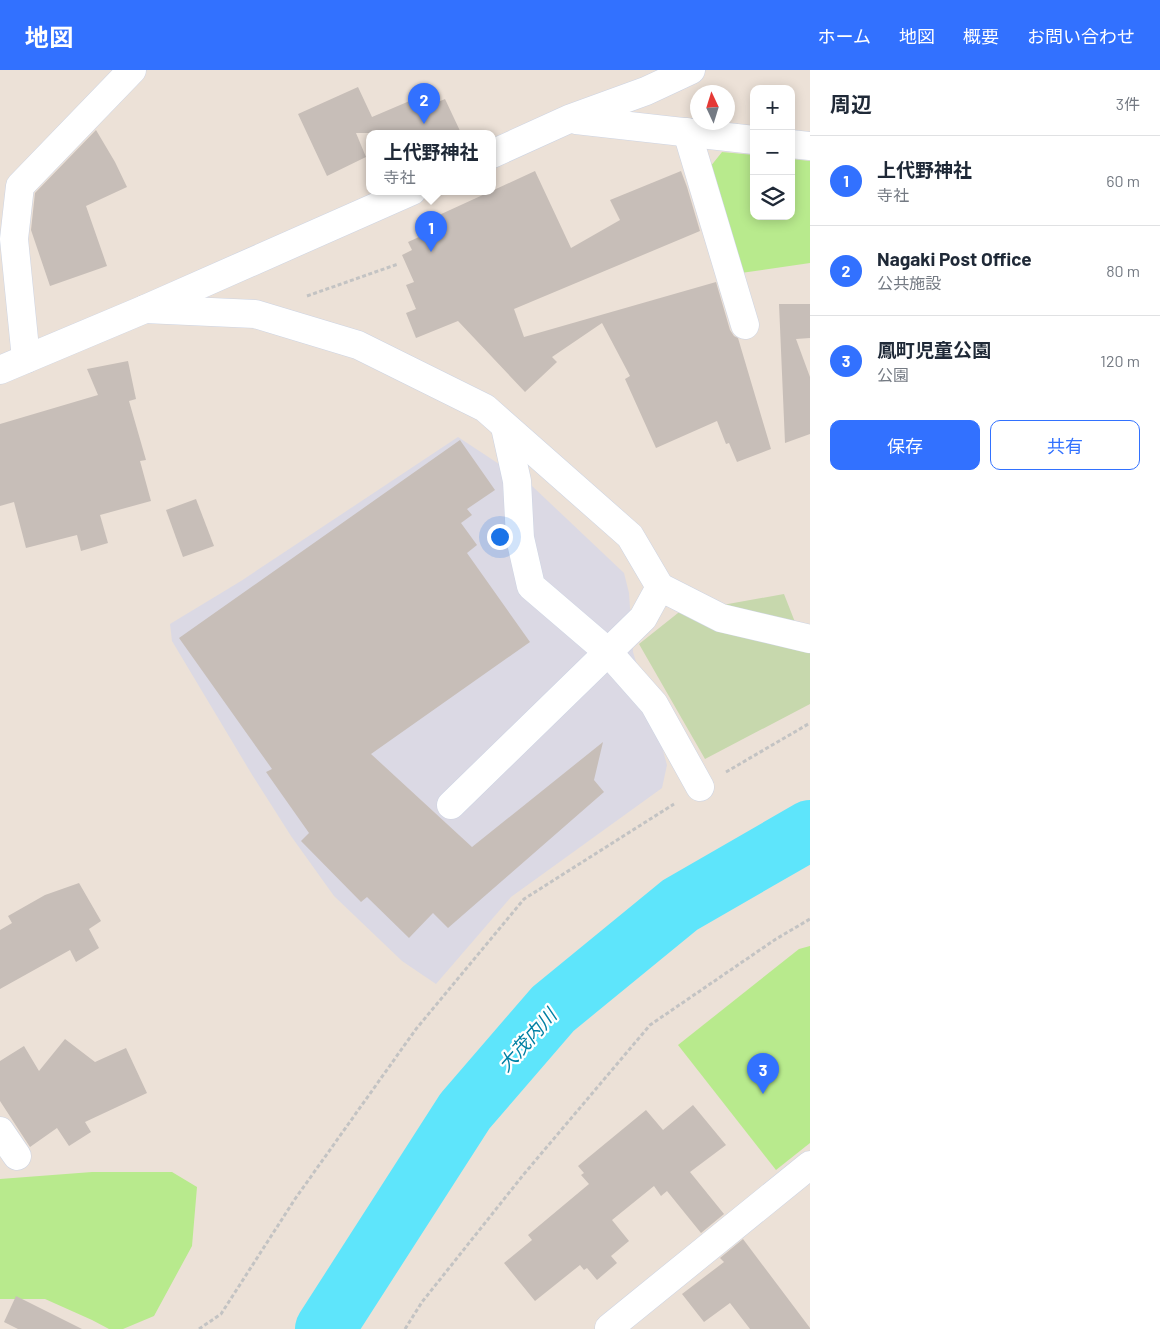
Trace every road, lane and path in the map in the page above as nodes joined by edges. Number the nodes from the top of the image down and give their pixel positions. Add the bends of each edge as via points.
1 (132, 70) edge
2 (691, 70) edge
3 (569, 119) junction
4 (687, 132) junction
5 (750, 140) edge
6 (795, 144) edge
7 (810, 146) edge
8 (496, 152) edge
9 (403, 195) edge
10 (398, 264) dead end
11 (301, 298) dead end
12 (145, 309) junction
13 (745, 325) dead end
14 (26, 359) junction
15 (0, 370) edge
16 (506, 427) junction
17 (660, 587) junction
18 (810, 638) edge
19 (608, 652) junction
20 (810, 723) edge
21 (700, 787) junction
22 (451, 805) dead end
23 (810, 919) edge
24 (0, 1131) edge
25 (17, 1156) dead end
26 (810, 1165) edge
27 (199, 1329) edge
28 (405, 1329) edge
29 (613, 1329) edge

1 - 14 street via 20,186 14,239
2 - 3 street via 646,91
3 - 4 street
3 - 8 street
4 - 5 street
4 - 13 street
6 - 7 street
9 - 12 street
10 - 11 path
12 - 14 street
12 - 16 street via 255,314 358,345 484,408
14 - 15 street
16 - 17 street via 630,536
16 - 19 street via 517,481 520,538 531,586
17 - 18 street via 721,618
17 - 19 street via 644,618
19 - 21 street via 654,704
19 - 22 street
20 - 21 path
21 - 27 path via 524,899 416,1029 295,1199 221,1314
23 - 28 path via 650,1025 524,1174 422,1302
24 - 25 street
26 - 29 street via 610,1328

